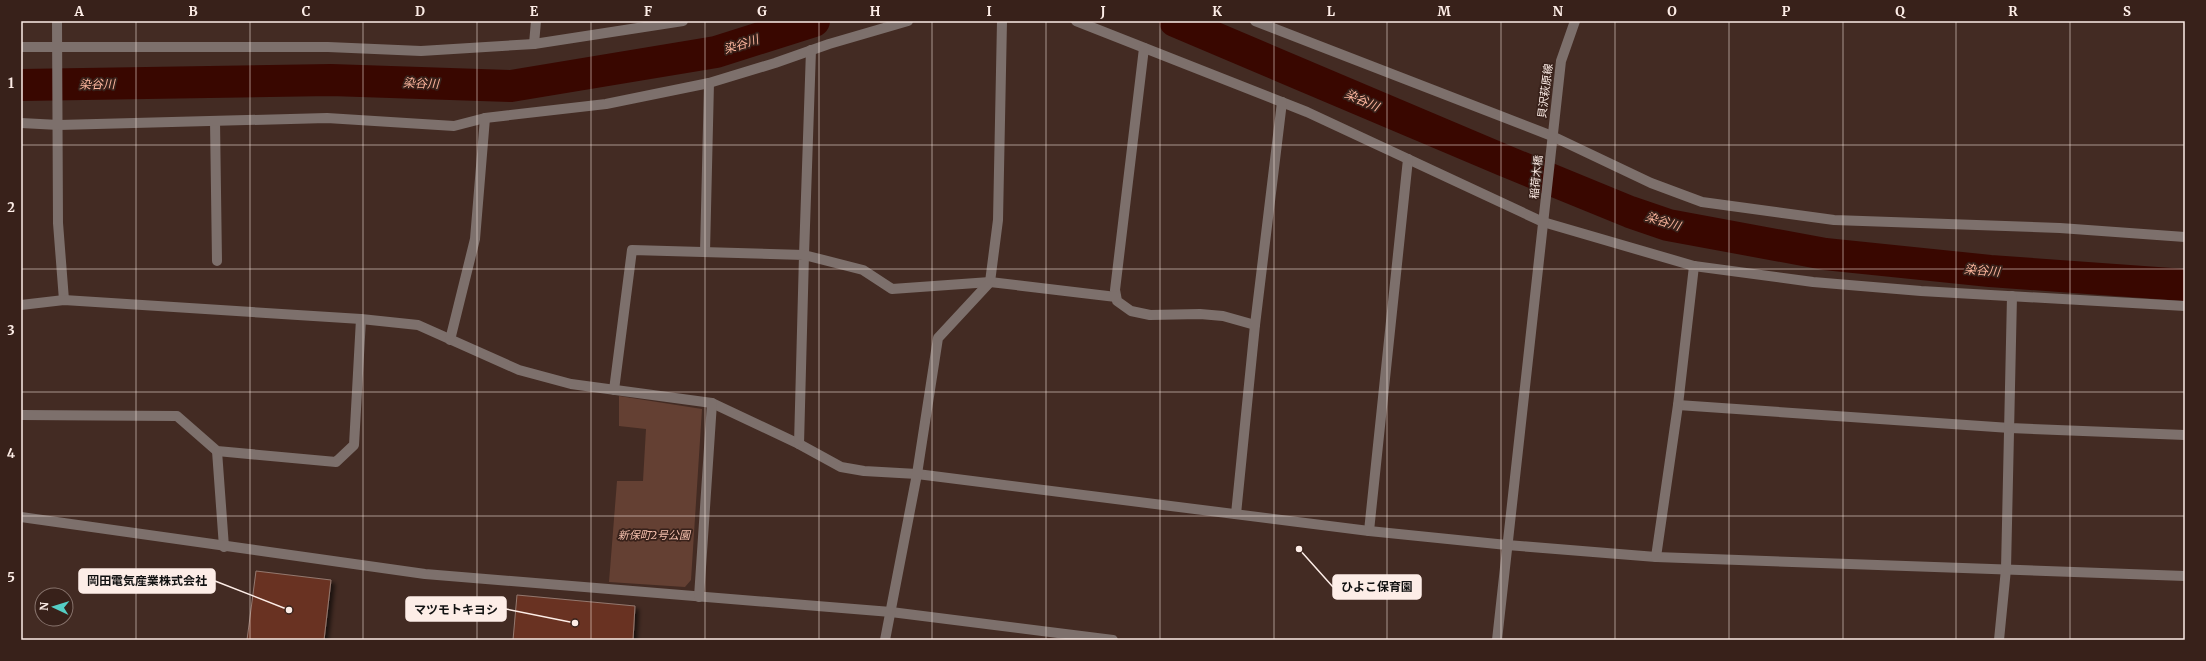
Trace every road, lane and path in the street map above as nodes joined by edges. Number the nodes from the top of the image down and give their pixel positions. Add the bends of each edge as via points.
1 (57, 21) edge
2 (536, 21) edge
3 (683, 21) edge
4 (908, 21) edge
5 (1002, 21) edge
6 (1076, 21) edge
7 (1255, 21) edge
8 (1575, 21) edge
9 (534, 44) junction
10 (21, 47) edge
11 (1144, 48) junction
12 (57, 49) junction
13 (811, 50) junction
14 (709, 83) junction
15 (1282, 102) junction
16 (485, 118) junction
17 (59, 121) junction
18 (215, 121) junction
19 (21, 123) edge
20 (1552, 139) junction
21 (1408, 159) junction
22 (1544, 217) junction
23 (2185, 237) edge
24 (705, 252) junction
25 (804, 255) junction
26 (218, 261) dead end
27 (1694, 266) junction
28 (990, 282) junction
29 (1116, 296) junction
30 (2012, 296) junction
31 (64, 300) junction
32 (21, 305) edge
33 (2185, 306) edge
34 (361, 319) junction
35 (1255, 325) junction
36 (450, 340) junction
37 (614, 390) junction
38 (712, 403) junction
39 (1678, 405) junction
40 (21, 415) edge
41 (2010, 428) junction
42 (2185, 435) edge
43 (800, 444) junction
44 (217, 451) junction
45 (917, 474) junction
46 (1236, 514) junction
47 (21, 517) edge
48 (1369, 531) junction
49 (1507, 545) junction
50 (224, 547) junction
51 (1656, 557) junction
52 (2006, 569) junction
53 (2185, 576) edge
54 (699, 597) junction
55 (891, 612) junction
56 (885, 640) edge
57 (1113, 640) edge
58 (1497, 640) edge
59 (1999, 640) edge

1 - 12 street
2 - 9 street
3 - 9 street
4 - 13 street
5 - 28 street via 998,220
6 - 11 street
7 - 20 street
8 - 20 street, 貝沢萩原線 via 1561,61
9 - 12 street via 421,51 328,47
10 - 12 street
11 - 15 street
11 - 29 street
12 - 17 street
13 - 14 street
13 - 25 street
14 - 16 street via 606,104
14 - 24 street
15 - 21 street
15 - 35 street
16 - 18 street via 454,126 327,118
16 - 36 street via 475,239
17 - 18 street
17 - 19 street
17 - 31 street via 58,223
18 - 26 street
20 - 22 street, 稲荷木橋
20 - 23 street via 1651,183 1702,202 1834,220 2060,228
21 - 22 street
21 - 48 street
22 - 27 street
22 - 49 street, 稲荷木橋
24 - 25 street
24 - 37 street via 632,250
25 - 28 street via 863,270 892,289
25 - 43 street
27 - 30 street via 1812,282
27 - 39 street
28 - 29 street
28 - 45 street via 938,338
29 - 35 street via 1117,301 1131,311 1144,314 1222,316
30 - 33 street
30 - 41 street
31 - 32 street
31 - 34 street
34 - 36 street via 418,324
34 - 44 street via 354,445 336,462
35 - 46 street
36 - 37 street via 519,370 571,384
37 - 38 street
38 - 43 street
38 - 54 street
39 - 41 street
39 - 51 street
40 - 44 street via 177,416
41 - 42 street
41 - 52 street
43 - 45 street via 841,467
44 - 50 street
45 - 46 street
45 - 55 street
46 - 48 street
47 - 50 street
48 - 49 street
49 - 51 street
49 - 58 street, 稲荷木橋
50 - 54 street via 425,574
51 - 52 street
52 - 53 street
52 - 59 street
54 - 55 street
55 - 56 street
55 - 57 street

